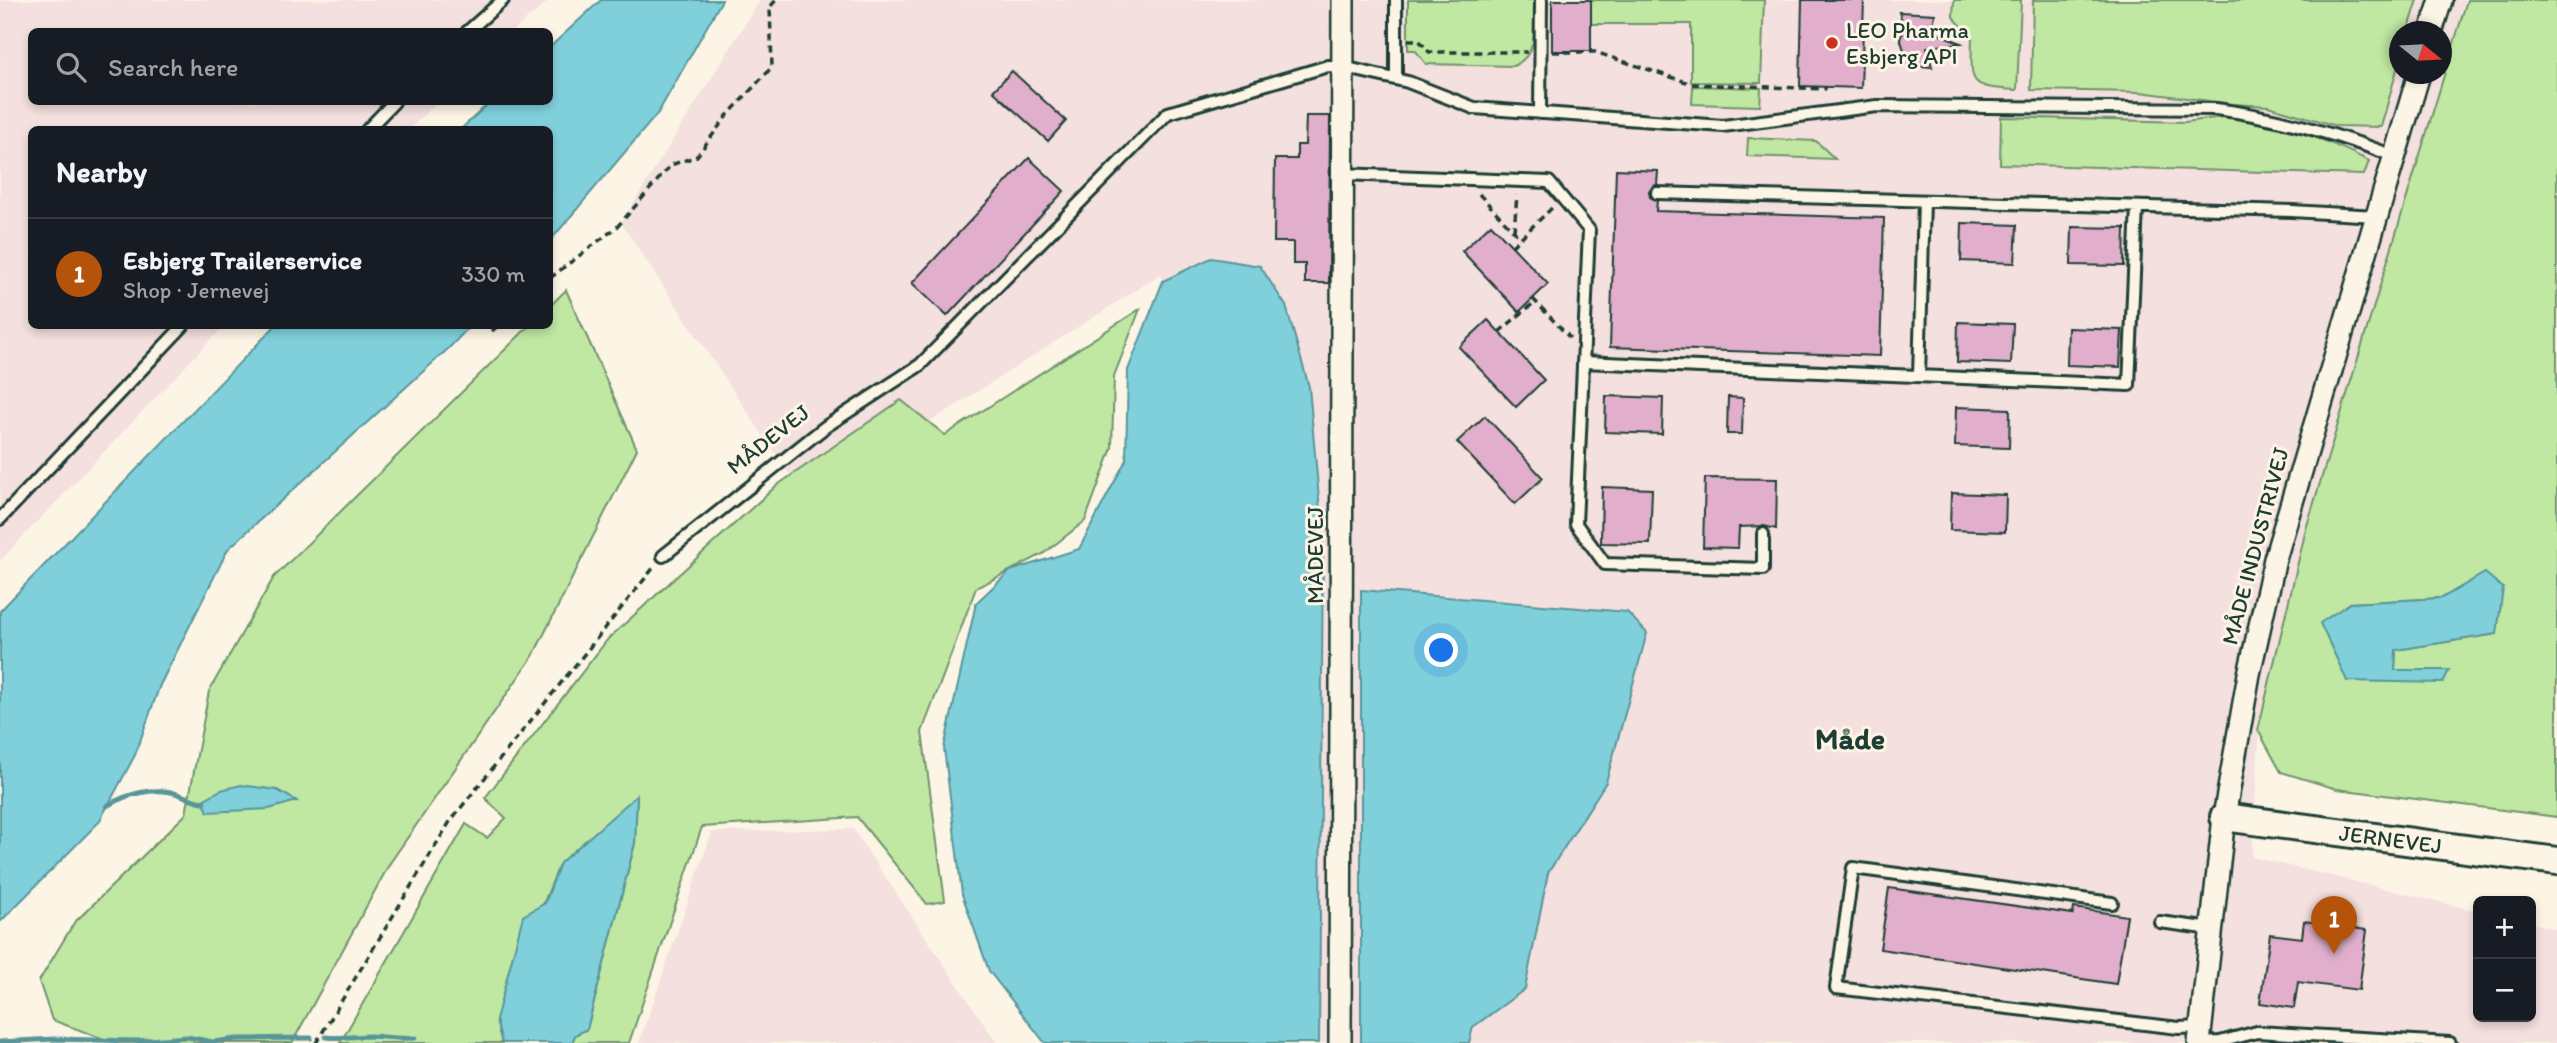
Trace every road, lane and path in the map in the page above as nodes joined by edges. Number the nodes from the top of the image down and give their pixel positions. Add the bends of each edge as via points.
1 (503, 0) edge
2 (776, 0) edge
3 (1343, 0) edge
4 (1396, 0) edge
5 (1541, 0) edge
6 (2441, 0) edge
7 (2434, 21) edge
8 (472, 28) edge
9 (1408, 40) dead end
10 (1540, 52) junction
11 (1343, 66) junction
12 (1396, 79) junction
13 (2416, 84) edge
14 (1825, 87) dead end
15 (391, 105) edge
16 (1540, 113) junction
17 (371, 126) edge
18 (2394, 156) junction
19 (1342, 174) junction
20 (1466, 181) junction
21 (1517, 181) junction
22 (1657, 193) dead end
23 (1562, 198) junction
24 (1924, 201) junction
25 (2137, 207) junction
26 (2376, 216) junction
27 (1514, 231) junction
28 (1520, 238) junction
29 (1512, 246) dead end
30 (553, 276) edge
31 (180, 329) edge
32 (494, 329) edge
33 (492, 331) dead end
34 (1499, 332) dead end
35 (1583, 358) junction
36 (1919, 376) junction
37 (0, 519) edge
38 (1763, 534) dead end
39 (663, 556) joint
40 (2224, 817) junction
41 (2557, 861) edge
42 (2112, 903) dead end
43 (2160, 922) dead end
44 (2212, 929) junction
45 (2200, 1038) edge
46 (316, 1043) edge
47 (1340, 1043) edge
48 (2450, 1043) edge

1 - 8 lane
2 - 30 path via 770,7 772,67 697,156 671,165 617,227
3 - 11 street, MÅDEVEJ
4 - 12 lane
5 - 10 lane
6 - 7 street
9 - 10 path via 1419,40 1429,52
10 - 14 path via 1594,52 1692,84
10 - 16 lane
11 - 12 lane
11 - 19 street, MÅDEVEJ
11 - 39 lane, MÅDEVEJ via 1328,66 1168,113 920,365 825,426
12 - 16 lane via 1474,108
13 - 18 street, MÅDE INDUSTRIVEJ
15 - 17 lane
16 - 18 lane via 1723,125 1877,106 2230,110 2334,134
18 - 26 street, MÅDE INDUSTRIVEJ
19 - 20 lane
19 - 47 street, MÅDEVEJ
20 - 21 lane
20 - 27 path
21 - 23 lane via 1549,182
21 - 27 path
22 - 24 lane
23 - 28 path
23 - 35 lane via 1590,230
24 - 25 lane
24 - 36 lane
25 - 26 lane
25 - 36 lane via 2129,385
26 - 40 street, MÅDE INDUSTRIVEJ via 2275,559
27 - 28 path
28 - 29 path
31 - 37 lane
32 - 33 path
34 - 35 path via 1534,300
35 - 36 lane
35 - 38 lane via 1576,524 1605,564 1763,569
39 - 46 path via 450,820
40 - 41 street, JERNEVEJ
40 - 44 street, MÅDE INDUSTRIVEJ
42 - 45 lane via 1853,868 1836,988 2179,1028
43 - 44 lane
44 - 45 street, MÅDE INDUSTRIVEJ
45 - 48 lane via 2220,1042 2257,1032

